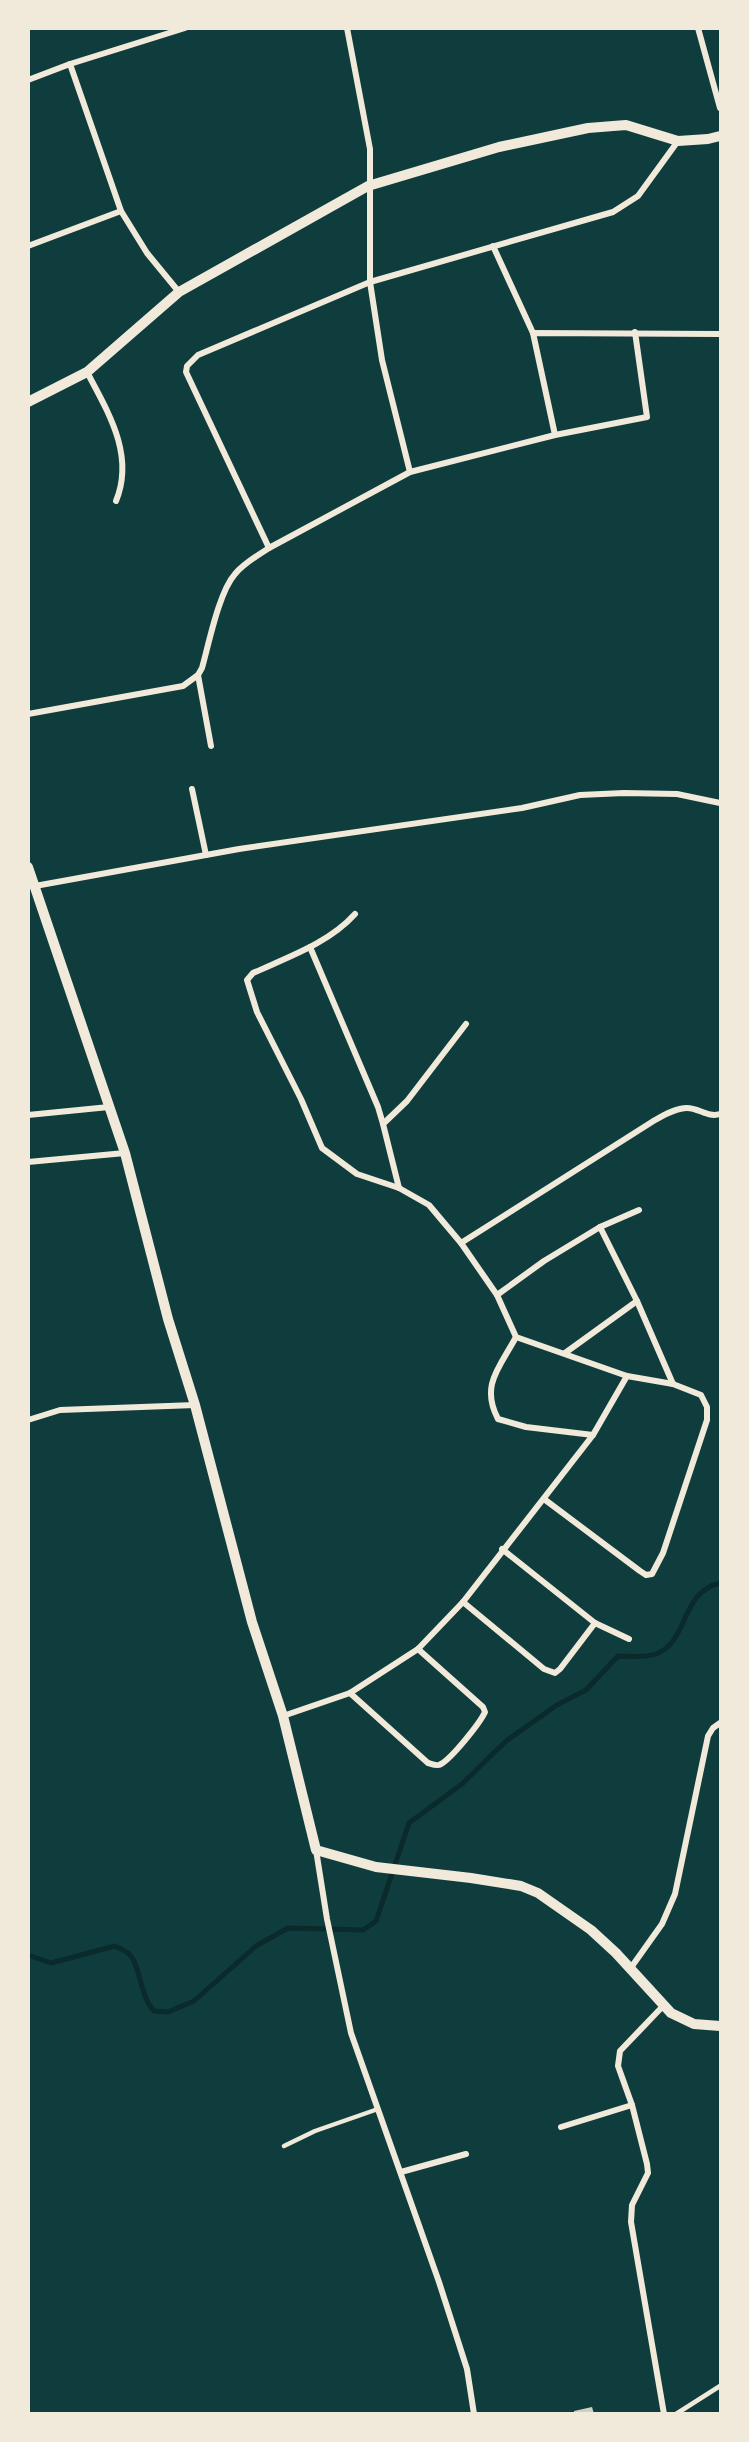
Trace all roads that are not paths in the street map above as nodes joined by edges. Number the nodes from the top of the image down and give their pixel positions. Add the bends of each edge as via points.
1 (185, 28) edge
2 (347, 28) edge
3 (698, 28) edge
4 (70, 64) junction
5 (28, 80) edge
6 (720, 108) edge
7 (720, 136) edge
8 (678, 141) junction
9 (368, 186) junction
10 (121, 211) junction
11 (28, 246) edge
12 (493, 246) junction
13 (370, 282) junction
14 (179, 292) junction
15 (635, 332) junction
16 (534, 333) junction
17 (720, 334) edge
18 (87, 372) junction
19 (28, 402) edge
20 (555, 435) junction
21 (410, 472) junction
22 (116, 501) dead end
23 (269, 548) junction
24 (198, 675) junction
25 (28, 714) edge
26 (211, 746) dead end
27 (192, 789) dead end
28 (720, 803) edge
29 (206, 855) junction
30 (28, 867) edge
31 (35, 886) junction
32 (355, 914) dead end
33 (310, 946) junction
34 (466, 1024) dead end
35 (109, 1107) junction
36 (720, 1114) edge
37 (28, 1115) edge
38 (383, 1124) junction
39 (125, 1153) junction
40 (28, 1162) edge
41 (399, 1188) junction
42 (639, 1210) dead end
43 (600, 1227) junction
44 (461, 1243) junction
45 (497, 1295) junction
46 (637, 1301) junction
47 (516, 1337) junction
48 (565, 1353) junction
49 (627, 1376) junction
50 (673, 1384) junction
51 (195, 1405) junction
52 (28, 1420) edge
53 (593, 1435) junction
54 (544, 1499) junction
55 (502, 1549) junction
56 (463, 1602) junction
57 (595, 1623) junction
58 (629, 1639) dead end
59 (418, 1649) junction
60 (350, 1693) junction
61 (283, 1716) junction
62 (720, 1724) edge
63 (316, 1850) junction
64 (630, 1969) junction
65 (664, 2005) junction
66 (720, 2026) edge
67 (632, 2105) junction
68 (378, 2109) junction
69 (561, 2127) dead end
70 (284, 2146) dead end
71 (466, 2154) dead end
72 (401, 2172) junction
73 (720, 2386) edge
74 (474, 2414) edge
75 (664, 2414) edge
76 (676, 2414) edge

1 - 4 street
2 - 9 street via 370,149
3 - 6 street
4 - 5 street
4 - 10 street
7 - 8 street
8 - 9 street via 626,126 588,128 499,147
8 - 12 street via 638,196 612,212
9 - 13 street
9 - 14 street
10 - 11 street
10 - 14 street via 147,254
12 - 13 street
12 - 16 street
13 - 21 street via 382,360
13 - 23 street via 198,355 187,366 188,379
14 - 18 street
15 - 16 street
15 - 17 street
15 - 20 street via 647,417
16 - 20 street
18 - 19 street
18 - 22 street via 110,415 122,451 122,488
20 - 21 street
21 - 23 street
23 - 24 street via 244,565 226,588
24 - 25 street via 174,689
24 - 26 street
27 - 29 street
28 - 29 street via 677,794 580,795 522,808
29 - 31 street
30 - 31 street
31 - 35 street
32 - 33 street via 346,925
33 - 38 street
33 - 41 street via 253,973 247,980 257,1012 322,1148 357,1174
34 - 38 street via 407,1101
35 - 37 street
35 - 39 street
36 - 44 street via 708,1115 688,1108 655,1120
38 - 41 street
39 - 40 street
39 - 51 street
41 - 44 street via 429,1205
42 - 43 street
43 - 45 street
43 - 46 street
44 - 45 street
45 - 47 street
46 - 48 street
46 - 50 street
47 - 48 street
47 - 53 street via 490,1386 490,1405 498,1419 526,1427
48 - 49 street
49 - 50 street
49 - 53 street
50 - 54 street via 701,1395 707,1407 707,1420 663,1553 652,1574 640,1571
51 - 52 street via 60,1410
51 - 61 street via 252,1622
53 - 54 street
54 - 55 street
55 - 56 street
55 - 57 street
56 - 57 street via 544,1669 555,1673
56 - 59 street
57 - 58 street
59 - 60 street
59 - 60 street via 485,1712 441,1764 428,1763
60 - 61 street
61 - 63 street
62 - 64 street via 708,1736 675,1894 662,1924
63 - 64 street via 400,1872 453,1875 521,1886 538,1893 591,1930
63 - 68 street via 351,2033
64 - 65 street
65 - 66 street via 671,2013 694,2024
65 - 67 street via 620,2051 618,2066
67 - 69 street
67 - 75 street via 648,2173 632,2205 631,2222
68 - 70 lane
68 - 72 street
71 - 72 street
72 - 74 street via 467,2369
73 - 76 lane

